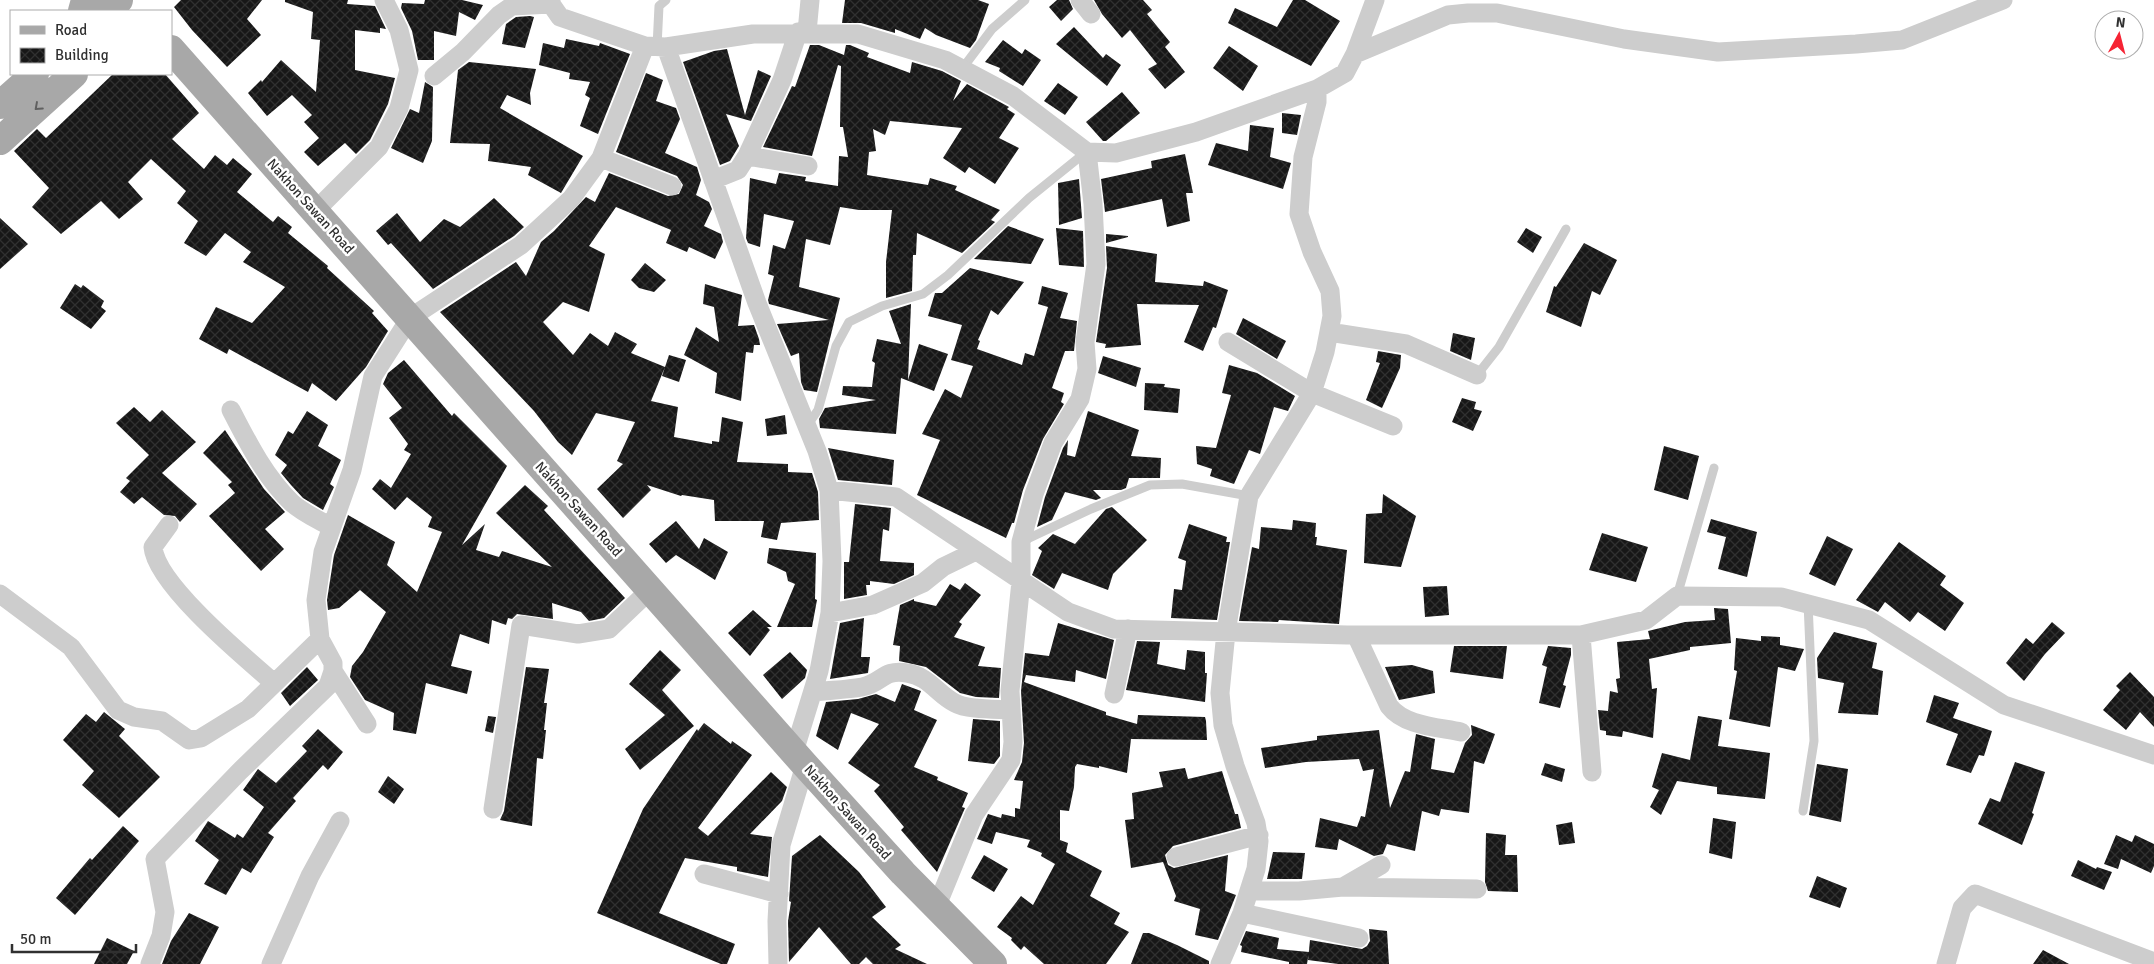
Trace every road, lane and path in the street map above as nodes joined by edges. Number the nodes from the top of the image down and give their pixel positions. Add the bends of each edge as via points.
1 (119, 0) edge
2 (128, 0) edge
3 (384, 0) edge
4 (666, 0) edge
5 (810, 0) edge
6 (1025, 0) edge
7 (1375, 0) edge
8 (2003, 0) edge
9 (551, 2) edge
10 (107, 10) edge
11 (137, 10) edge
12 (802, 32) junction
13 (656, 47) junction
14 (172, 50) edge
15 (1355, 54) junction
16 (962, 69) junction
17 (34, 75) edge
18 (73, 75) edge
19 (434, 76) dead end
20 (1316, 89) junction
21 (0, 105) edge
22 (0, 141) edge
23 (1087, 152) junction
24 (747, 156) junction
25 (601, 158) junction
26 (808, 166) dead end
27 (713, 180) junction
28 (672, 186) dead end
29 (315, 211) junction
30 (1566, 229) dead end
31 (410, 318) junction
32 (1329, 332) junction
33 (1228, 342) dead end
34 (1477, 375) joint
35 (1312, 393) junction
36 (230, 410) dead end
37 (807, 426) junction
38 (1393, 426) dead end
39 (1714, 468) dead end
40 (829, 490) junction
41 (1249, 496) junction
42 (169, 525) dead end
43 (331, 527) junction
44 (1020, 542) junction
45 (976, 551) junction
46 (1021, 581) junction
47 (650, 590) junction
48 (0, 594) edge
49 (1677, 596) junction
50 (1808, 603) junction
51 (830, 613) junction
52 (1128, 629) junction
53 (1226, 632) junction
54 (1356, 635) junction
55 (1581, 635) junction
56 (320, 639) junction
57 (333, 671) junction
58 (274, 683) junction
59 (813, 692) junction
60 (1114, 694) dead end
61 (1011, 710) junction
62 (367, 724) dead end
63 (1461, 732) dead end
64 (2154, 755) edge
65 (800, 759) junction
66 (1592, 772) dead end
67 (492, 809) dead end
68 (1803, 811) dead end
69 (340, 820) dead end
70 (1258, 835) junction
71 (1176, 857) dead end
72 (1380, 865) dead end
73 (704, 874) dead end
74 (1343, 887) junction
75 (1477, 889) dead end
76 (1249, 891) junction
77 (779, 894) junction
78 (936, 908) junction
79 (1242, 913) junction
80 (1359, 938) dead end
81 (2154, 962) edge
82 (150, 964) edge
83 (271, 964) edge
84 (778, 964) edge
85 (993, 964) edge
86 (1220, 964) edge
87 (1946, 964) edge

1 - 10 main road
2 - 11 main road
3 - 29 street via 399,30 409,70 399,108 379,147
4 - 13 lane via 659,6
5 - 12 street
6 - 16 lane via 992,29
7 - 15 street
8 - 15 street via 1902,40 1856,44 1718,52 1624,40 1497,14 1468,13 1448,15
9 - 13 street via 560,17
9 - 19 street via 512,6
12 - 13 street via 753,34
12 - 16 street via 858,34 945,60
12 - 24 street
13 - 25 street
13 - 27 street
14 - 29 main road, Nakhon Sawan Road
15 - 20 street via 1345,73
16 - 23 street via 1013,96
17 - 21 main road
18 -> 22 main road
20 - 23 street via 1196,132 1116,153
20 - 32 street via 1317,102 1303,157 1299,214 1330,291 1332,316
23 - 37 lane via 1030,198 948,275 922,294 882,306 849,322 836,346 818,410
23 - 44 street via 1096,264 1085,342 1087,369 1080,399 1050,452
24 - 26 street
24 - 27 street via 738,170
25 - 28 street
25 - 31 street via 571,199 521,245
27 - 37 street via 757,303
29 - 31 main road, Nakhon Sawan Road
30 - 34 lane via 1499,347
31 - 43 street via 373,376 352,470
31 - 47 main road, Nakhon Sawan Road
32 - 34 street via 1406,344
32 - 35 street
33 - 35 street
35 - 38 street
35 - 41 street
36 - 43 street via 271,479 293,504
37 - 40 street
39 - 49 lane
40 - 45 street via 896,498
40 - 51 street
41 - 44 lane via 1182,484 1150,485
41 - 53 street
42 - 58 street via 153,547 154,558 169,580 239,653
43 - 56 street via 323,552 316,600
44 - 46 street
45 - 46 street
45 - 51 street via 943,567 923,583 873,606
46 - 52 street via 1068,612 1114,629
46 - 61 street via 1010,690
47 - 65 main road, Nakhon Sawan Road
47 - 67 street via 609,629 578,634 521,626
48 - 58 street via 71,647 118,710 134,717 162,721 189,740 201,738 248,709
49 - 50 street via 1781,597
49 - 55 street via 1646,620
50 - 64 street via 1869,620 2004,705
50 - 68 lane via 1814,741
51 - 59 street
52 - 53 street
52 - 60 street
53 - 54 street
53 - 70 street via 1220,693 1224,725
54 - 55 street
54 - 63 street via 1388,706 1396,716
55 - 66 street
56 - 57 street
56 - 58 street
57 - 62 street
57 - 82 street via 328,686 156,858 166,912
59 - 61 street via 863,687 877,682 886,673 898,672 927,679 956,704
59 - 65 street
61 - 78 street via 1011,760 974,815
65 - 77 street via 782,845
65 - 78 main road, Nakhon Sawan Road
69 - 83 street via 310,876
70 - 71 street
70 - 76 street via 1256,870
72 - 74 street
73 - 77 street
74 - 75 street
74 - 76 street
76 - 79 street
77 - 84 street
78 - 85 main road, Nakhon Sawan Road
79 - 80 street
79 - 86 street
81 - 87 street via 1975,894 1962,908

